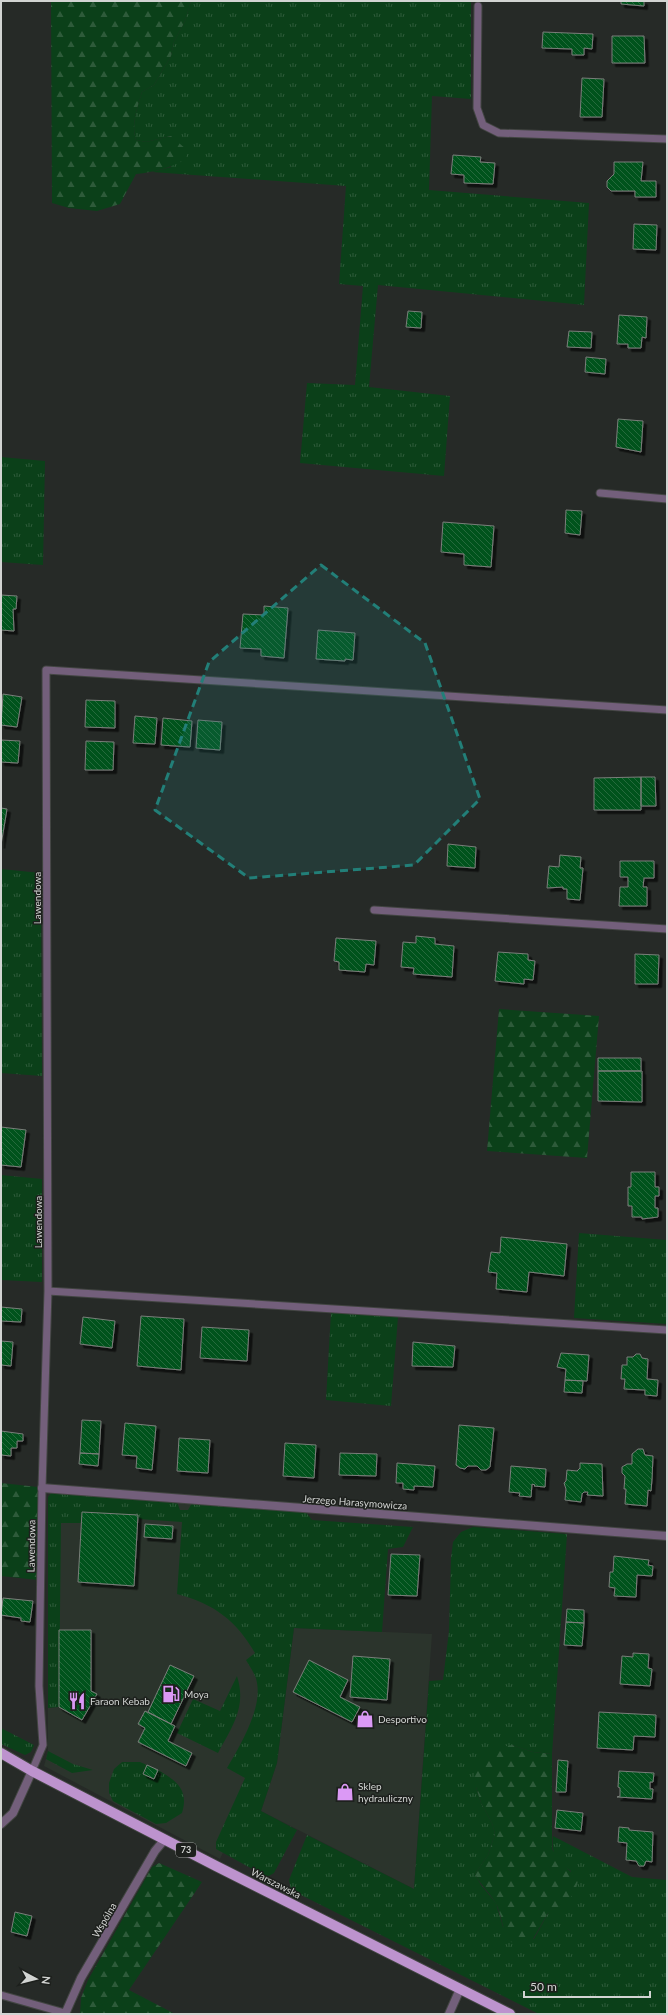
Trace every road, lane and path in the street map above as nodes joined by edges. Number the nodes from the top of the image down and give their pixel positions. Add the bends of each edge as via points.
1 (478, 6) dead end
2 (667, 139) edge
3 (600, 493) dead end
4 (667, 499) edge
5 (667, 710) edge
6 (374, 910) dead end
7 (667, 929) edge
8 (48, 1291) junction
9 (667, 1330) edge
10 (42, 1488) junction
11 (667, 1536) edge
12 (1, 1753) edge
13 (1, 1761) edge
14 (32, 1771) junction
15 (1, 1824) edge
16 (165, 1839) junction
17 (460, 1989) junction
18 (1, 1995) edge
19 (65, 2013) edge
20 (449, 2014) edge
21 (510, 2014) edge

1 - 2 lane via 477,108 483,125 499,133
3 - 4 lane
5 - 8 lane, Lawendowa via 46,670
6 - 7 lane
8 - 9 lane
8 - 10 lane, Lawendowa
10 - 11 street, Jerzego Harasymowicza
10 - 14 lane, Lawendowa via 39,1686 43,1746
12 - 14 main road, 73
13 - 14 main road, 73
14 - 15 street via 13,1813
14 - 16 main road, Warszawska / 73
16 - 17 main road, Warszawska / 73
16 - 19 street, Wspólna via 155,1851 85,1971
17 - 20 street
17 - 21 main road, Warszawska / 73
18 - 19 lane

